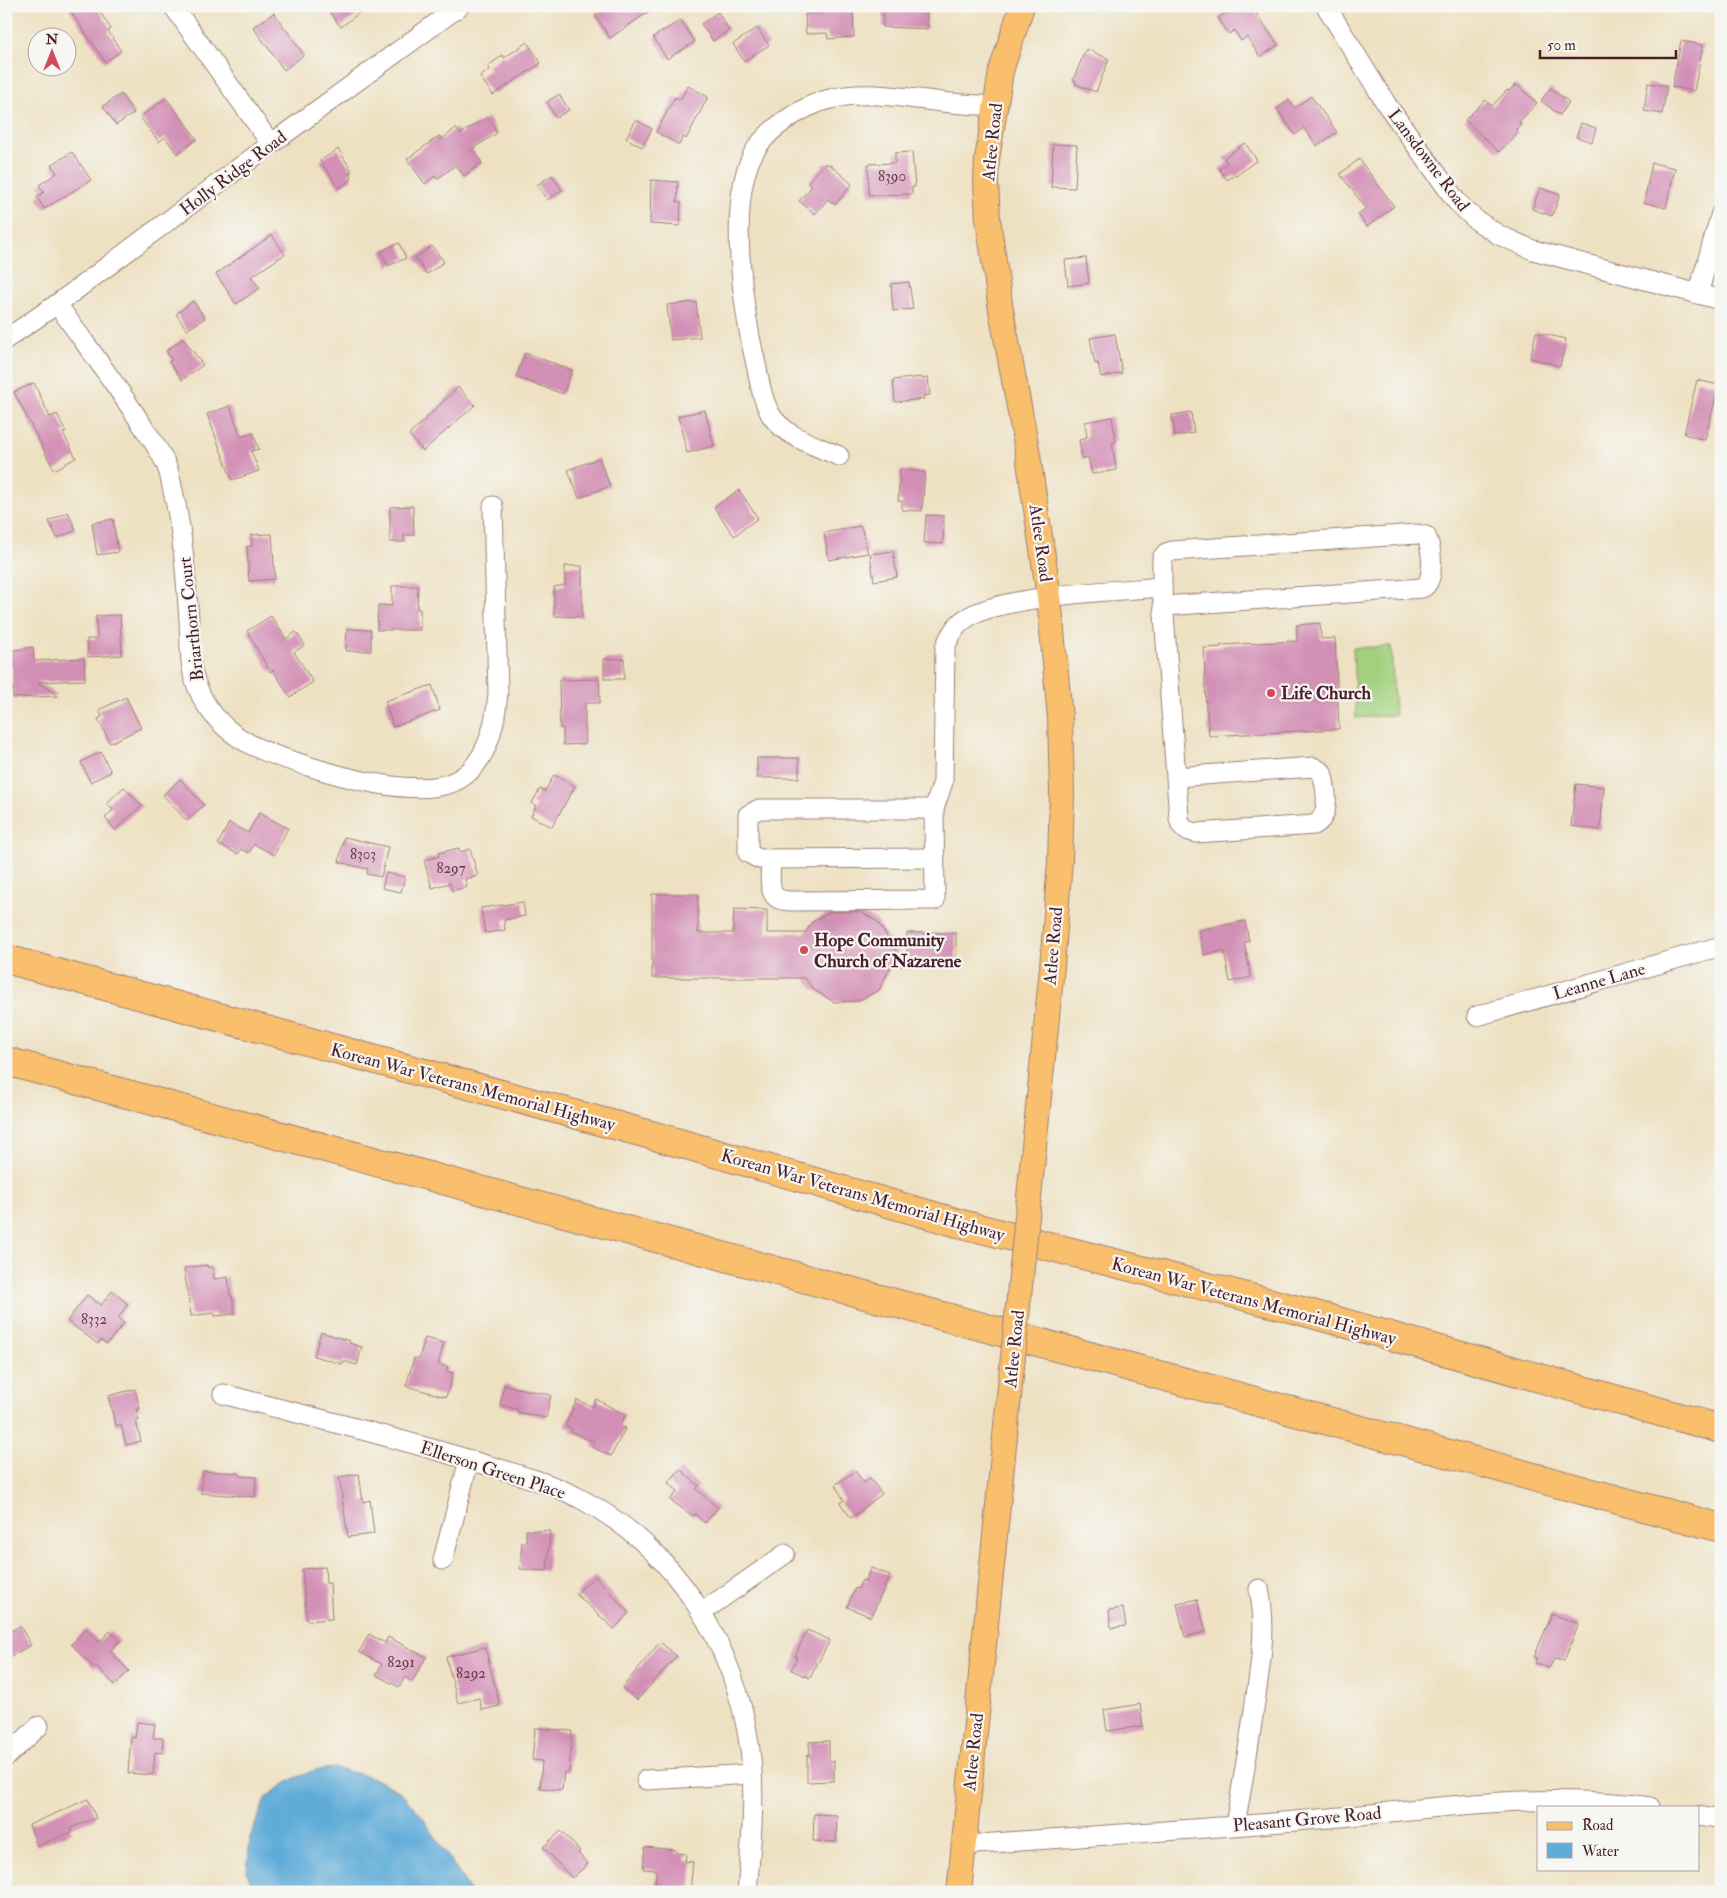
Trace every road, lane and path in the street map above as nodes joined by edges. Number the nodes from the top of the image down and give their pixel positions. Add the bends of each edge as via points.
1 (173, 6) edge
2 (460, 6) edge
3 (1022, 6) edge
4 (1326, 6) edge
5 (995, 106) junction
6 (271, 144) junction
7 (1721, 213) edge
8 (1698, 294) junction
9 (1721, 300) edge
10 (57, 304) junction
11 (6, 339) edge
12 (839, 456) dead end
13 (493, 506) dead end
14 (1049, 597) junction
15 (1163, 597) junction
16 (1176, 777) junction
17 (934, 809) junction
18 (935, 858) junction
19 (771, 859) junction
20 (1721, 946) edge
21 (6, 959) edge
22 (1477, 1016) dead end
23 (6, 1060) edge
24 (223, 1394) dead end
25 (1721, 1429) edge
26 (469, 1460) junction
27 (1721, 1528) edge
28 (785, 1554) dead end
29 (443, 1560) dead end
30 (1259, 1589) dead end
31 (702, 1612) junction
32 (39, 1726) dead end
33 (6, 1757) edge
34 (752, 1774) junction
35 (646, 1780) dead end
36 (1638, 1806) edge
37 (1700, 1816) edge
38 (1721, 1820) edge
39 (1236, 1825) junction
40 (964, 1845) junction
41 (747, 1892) edge
42 (959, 1892) edge

1 - 6 street
2 - 6 street, Holly Ridge Road
3 - 5 main road, Atlee Road via 1001,71
4 - 8 street, Lansdowne Road via 1387,105 1456,202 1476,220 1498,235 1533,250
5 - 12 street via 898,95 834,98 788,118 755,150 740,202 738,236 751,347 765,402 781,426
5 - 14 main road, Atlee Road via 987,160 988,219
6 - 10 street, Holly Ridge Road
7 - 8 street
8 - 9 street, Lansdowne Road
10 - 11 street, Holly Ridge Road
10 - 13 street, Briarthorn Court via 132,409 167,466 184,554 193,674 213,715 241,740 279,757 336,774 424,789 445,785 472,769 490,743 497,710
14 - 15 street
14 - 17 street via 987,609 962,621 951,633 945,647 943,782
14 - 40 main road, Atlee Road, bridge via 1060,718 1060,861
15 - 15 street via 1162,558 1172,551 1417,534 1426,536 1429,544 1431,576 1422,588
15 - 16 street
16 - 16 street via 1179,818 1186,830 1314,825 1325,815 1322,772 1313,767
17 - 18 street
17 - 19 street via 759,809 748,815 748,853 759,859
18 - 19 street
18 - 19 street via 935,900 793,901 777,898 772,891
20 - 22 street, Leanne Lane
21 - 25 highway, Korean War Veterans Memorial Highway via 662,1138 958,1223 1308,1313
23 - 27 highway
24 - 26 street, Ellerson Green Place
26 - 29 street
26 - 31 street, Ellerson Green Place via 545,1484 610,1516 665,1564
28 - 31 street
30 - 39 street via 1264,1634
31 - 34 street, Ellerson Green Place via 731,1670 744,1712
32 - 33 street
34 - 35 street
34 - 41 street, Ellerson Green Place
36 - 39 street, Pleasant Grove Road via 1567,1800 1509,1802
37 - 38 street
39 - 40 street, Pleasant Grove Road
40 - 42 main road, Atlee Road

